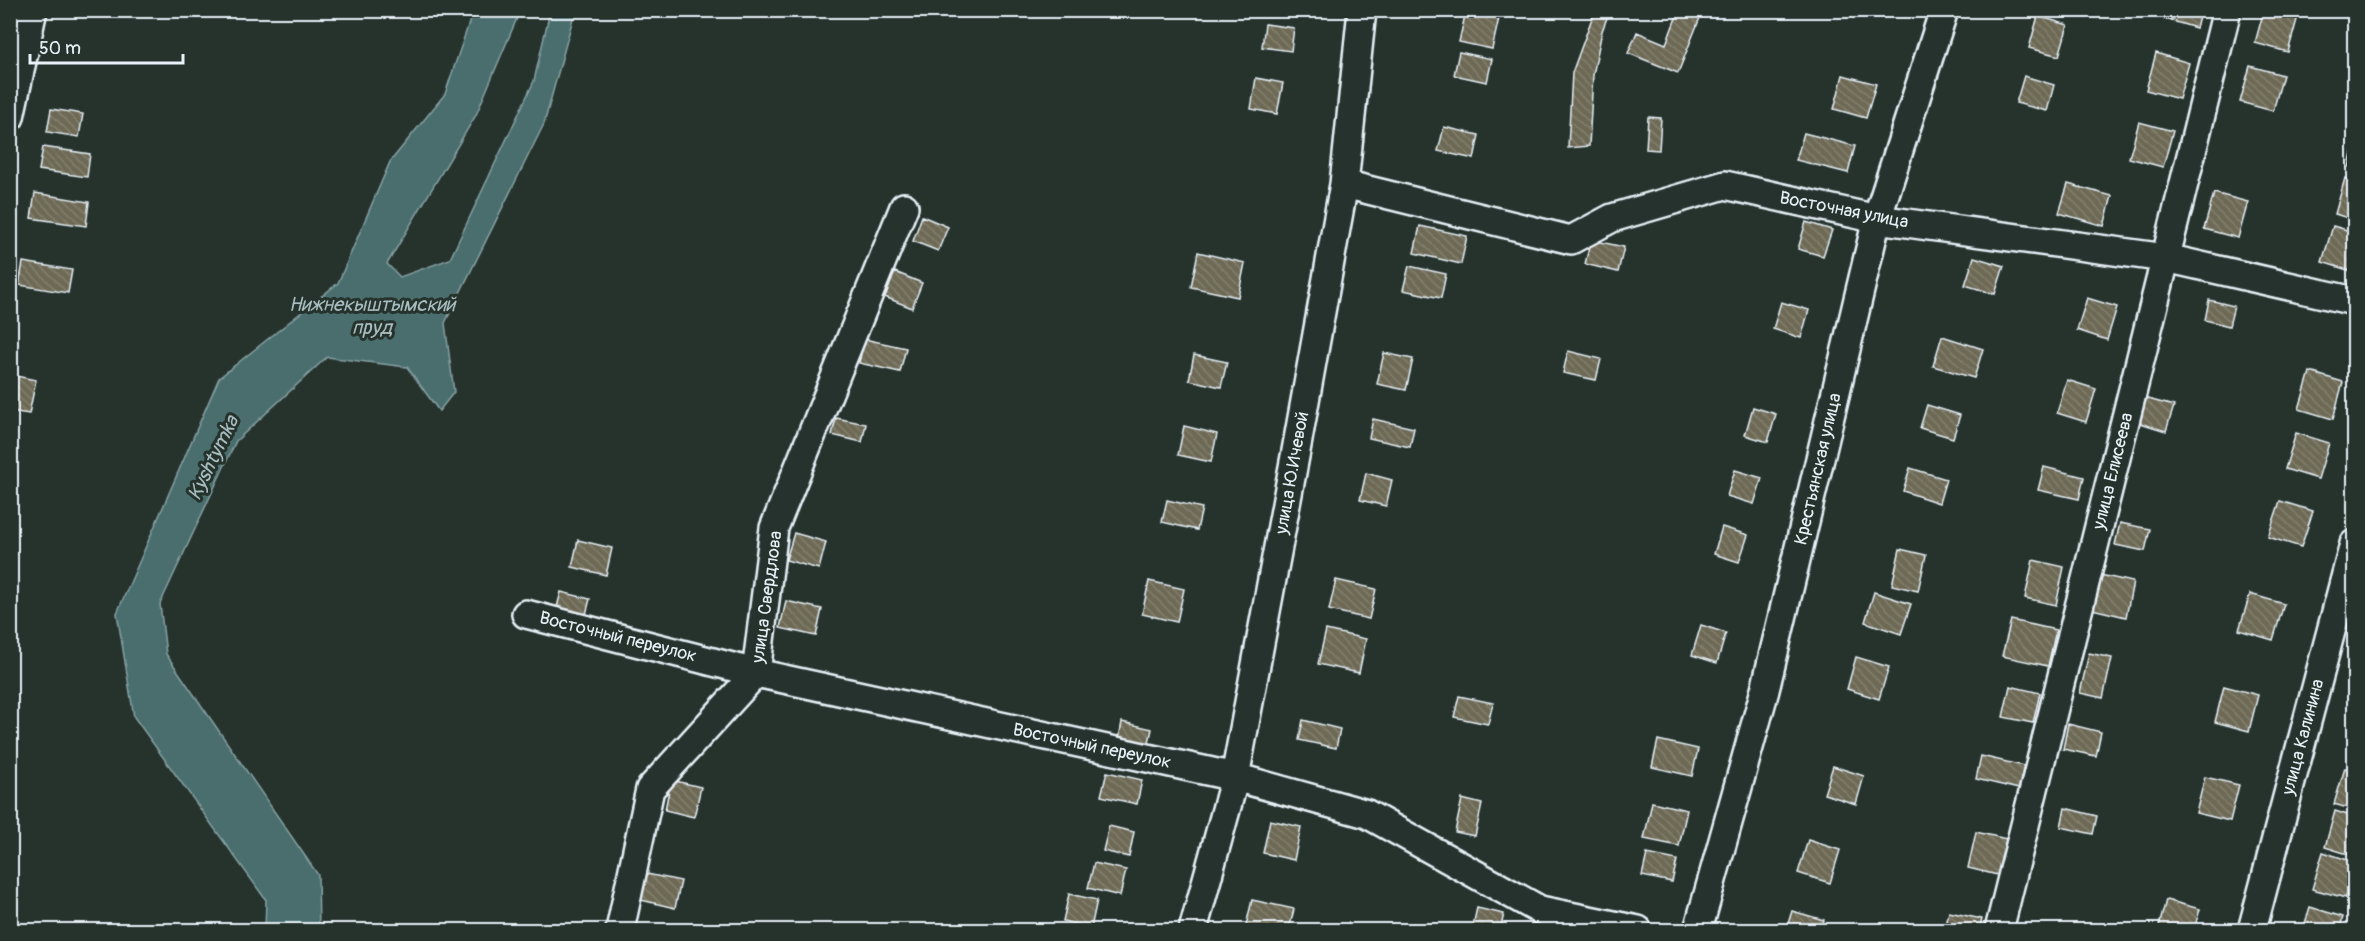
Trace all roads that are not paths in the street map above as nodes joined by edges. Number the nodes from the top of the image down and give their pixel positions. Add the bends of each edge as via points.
1 (33, 10) edge
2 (1362, 10) edge
3 (1944, 10) edge
4 (2227, 10) edge
5 (10, 117) edge
6 (1344, 184) junction
7 (904, 207) dead end
8 (1877, 219) junction
9 (2166, 258) junction
10 (2355, 301) edge
11 (2355, 544) edge
12 (526, 614) dead end
13 (756, 673) junction
14 (1235, 777) junction
15 (620, 930) edge
16 (1193, 930) edge
17 (1638, 930) edge
18 (1698, 930) edge
19 (1999, 930) edge
20 (2252, 930) edge

1 - 5 street
2 - 6 street, улица Ю.Ичевой
3 - 8 street, Крестьянская улица
4 - 9 street, улица Елисеева
6 - 8 street, Восточная улица via 1571,240 1612,218 1725,184
6 - 14 street, улица Ю.Ичевой
7 - 13 street, улица Свердлова via 774,528
8 - 9 street, Восточная улица
8 - 18 street, Крестьянская улица via 1765,690
9 - 10 street, Восточная улица
9 - 19 street, улица Елисеева
11 - 20 street, улица Калинина
12 - 13 street, Восточный переулок
13 - 14 street, Восточный переулок
13 - 15 street, улица Свердлова via 650,789
14 - 16 street, улица Ю.Ичевой
14 - 17 street, Восточный переулок via 1367,814 1540,910

